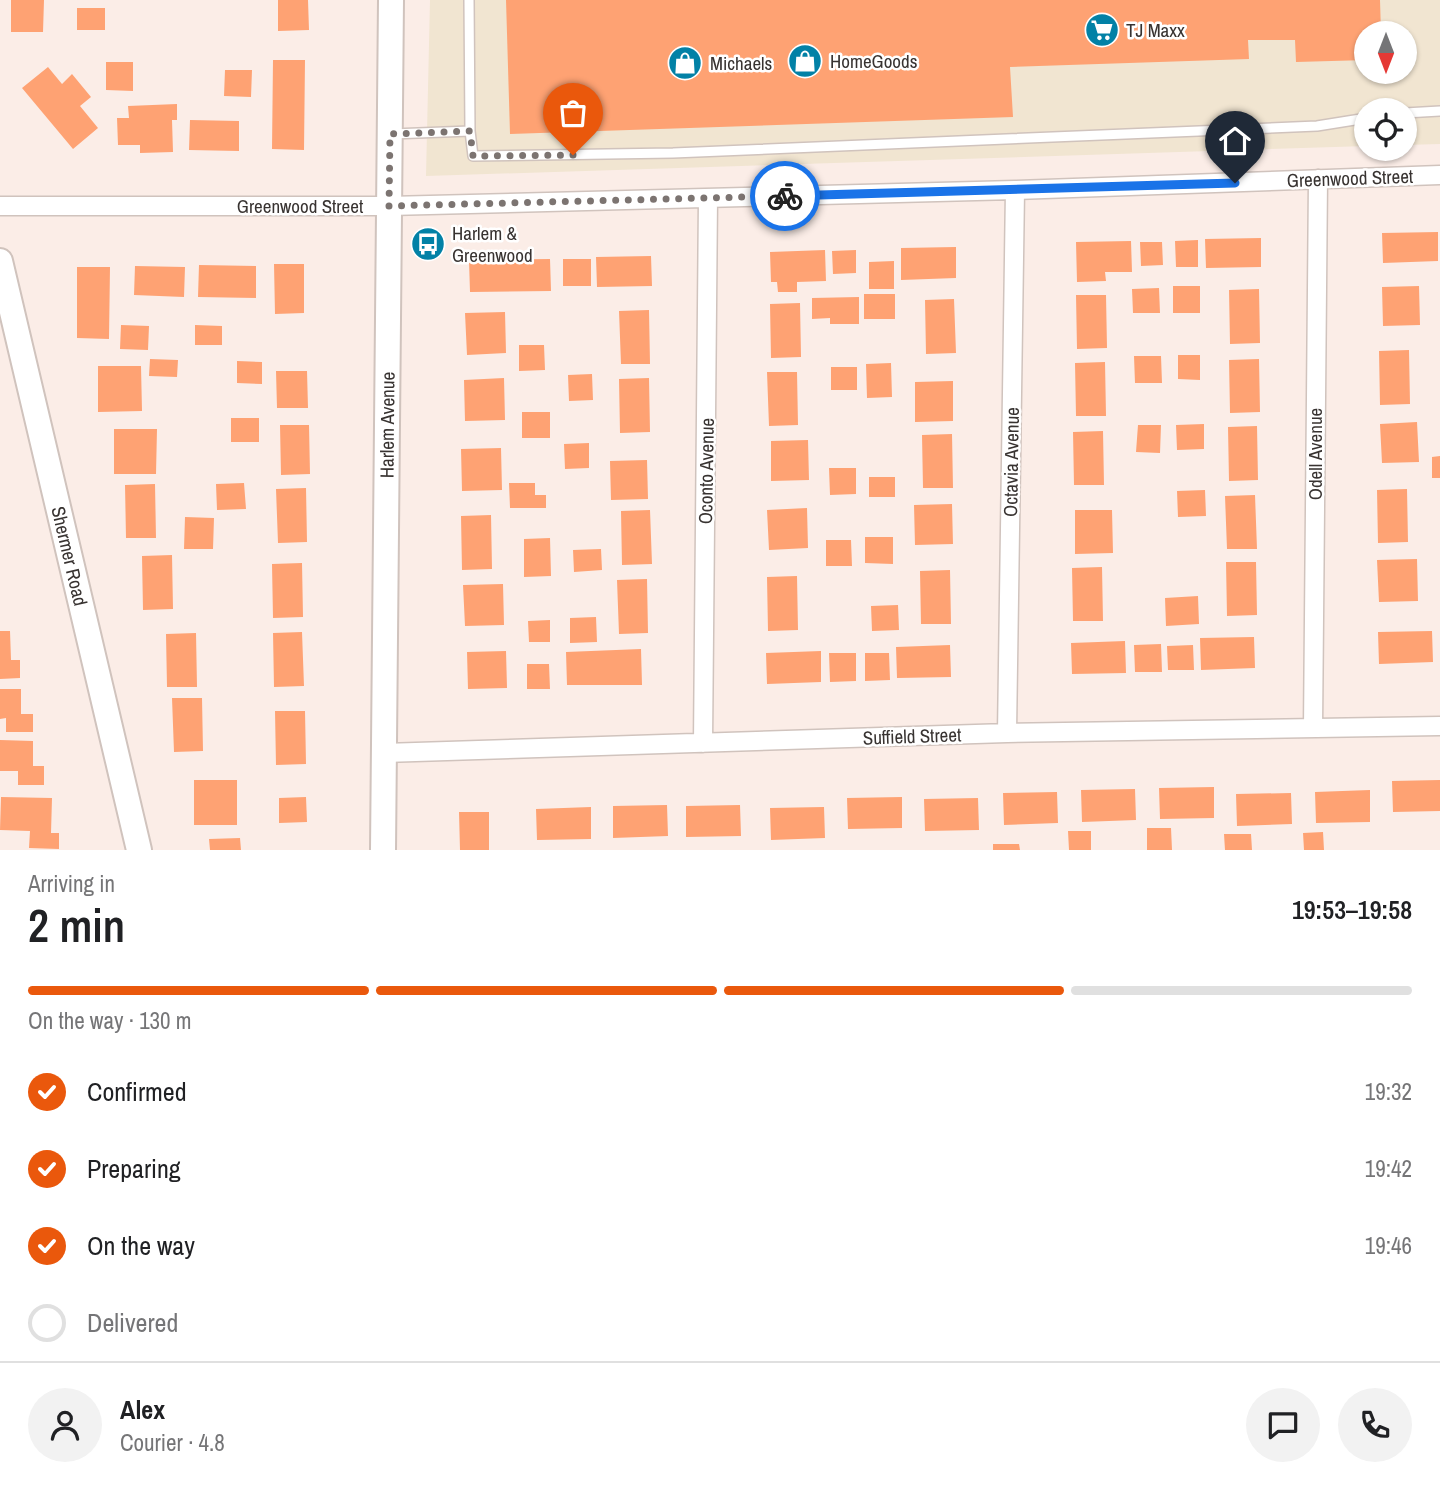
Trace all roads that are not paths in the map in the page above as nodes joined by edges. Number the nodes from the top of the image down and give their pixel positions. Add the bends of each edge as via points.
1 (391, 0) edge
2 (470, 0) edge
3 (1440, 111) edge
4 (1417, 112) edge
5 (1354, 120) edge
6 (470, 131) junction
7 (390, 134) junction
8 (1440, 175) edge
9 (1318, 180) junction
10 (1015, 190) junction
11 (708, 198) junction
12 (0, 206) edge
13 (389, 206) junction
14 (0, 261) edge
15 (1440, 726) edge
16 (1313, 728) junction
17 (1007, 733) junction
18 (703, 744) junction
19 (384, 753) junction
20 (139, 850) edge
21 (383, 850) edge

1 - 7 main road, Harlem Avenue
2 - 6 lane
3 - 4 lane
5 - 6 lane via 1317,126 673,153 473,156
6 - 7 lane
7 - 13 main road, Harlem Avenue
8 - 9 street, Greenwood Street
9 - 10 street, Greenwood Street
9 - 16 street, Odell Avenue
10 - 11 street, Greenwood Street
10 - 17 street, Octavia Avenue
11 - 13 street, Greenwood Street
11 - 18 street, Oconto Avenue
12 - 13 street, Greenwood Street
13 - 19 main road, Harlem Avenue
14 - 20 main road, Shermer Road
15 - 16 street, Suffield Street
16 - 17 street, Suffield Street
17 - 18 street, Suffield Street
18 - 19 street, Suffield Street
19 - 21 main road, Harlem Avenue

